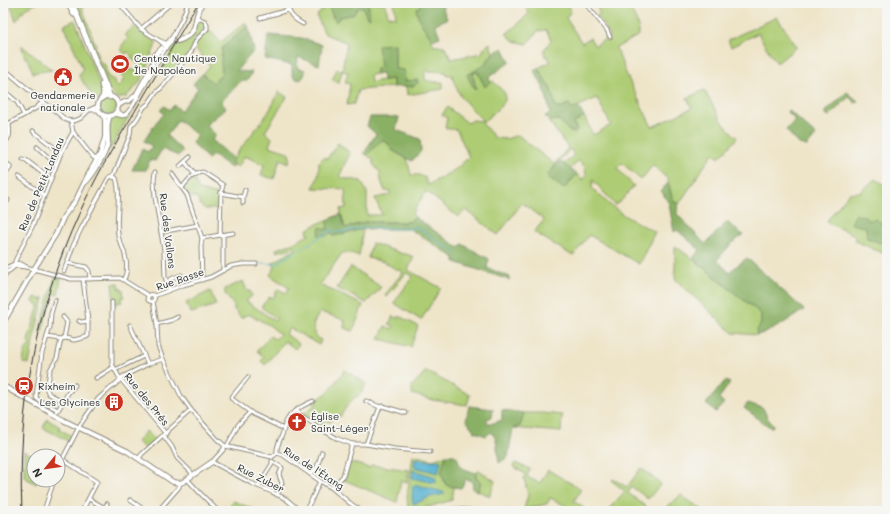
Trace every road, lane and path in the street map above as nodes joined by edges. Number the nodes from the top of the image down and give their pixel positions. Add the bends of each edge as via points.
1 (68, 3) edge
2 (72, 3) edge
3 (119, 3) edge
4 (171, 3) edge
5 (188, 3) edge
6 (202, 3) edge
7 (286, 3) edge
8 (586, 3) edge
9 (288, 10) junction
10 (196, 17) junction
11 (260, 18) dead end
12 (79, 23) junction
13 (303, 24) dead end
14 (141, 29) junction
15 (610, 37) dead end
16 (178, 41) tunnel mouth
17 (166, 46) junction
18 (3, 68) edge
19 (3, 90) edge
20 (103, 97) junction
21 (110, 97) junction
22 (43, 102) junction
23 (117, 105) junction
24 (98, 108) junction
25 (24, 115) junction
26 (112, 115) junction
27 (125, 115) junction
28 (104, 116) junction
29 (3, 119) edge
30 (71, 121) junction
31 (9, 124) junction
32 (3, 127) edge
33 (33, 131) dead end
34 (73, 132) junction
35 (3, 145) edge
36 (37, 147) dead end
37 (61, 153) junction
38 (190, 158) dead end
39 (23, 159) dead end
40 (98, 159) junction
41 (3, 161) edge
42 (185, 162) junction
43 (56, 164) junction
44 (180, 166) dead end
45 (155, 172) dead end
46 (172, 174) dead end
47 (195, 175) junction
48 (3, 177) edge
49 (19, 177) dead end
50 (113, 177) junction
51 (50, 179) junction
52 (84, 184) junction
53 (182, 188) junction
54 (245, 190) dead end
55 (221, 193) junction
56 (44, 194) junction
57 (3, 195) edge
58 (243, 197) junction
59 (243, 203) dead end
60 (3, 207) edge
61 (198, 225) junction
62 (161, 232) junction
63 (233, 233) dead end
64 (222, 235) junction
65 (202, 238) junction
66 (67, 263) junction
67 (256, 264) dead end
68 (15, 265) junction
69 (34, 269) junction
70 (4, 270) edge
71 (223, 270) junction
72 (64, 271) dead end
73 (180, 275) dead end
74 (84, 279) junction
75 (90, 279) junction
76 (124, 279) junction
77 (3, 280) edge
78 (202, 280) junction
79 (167, 282) junction
80 (170, 290) junction
81 (149, 296) junction
82 (154, 296) junction
83 (55, 300) dead end
84 (153, 301) junction
85 (112, 302) dead end
86 (63, 317) dead end
87 (178, 317) dead end
88 (79, 321) dead end
89 (88, 321) junction
90 (3, 323) edge
91 (157, 324) junction
92 (130, 325) dead end
93 (47, 337) junction
94 (62, 338) junction
95 (144, 356) junction
96 (163, 359) junction
97 (148, 364) junction
98 (115, 369) junction
99 (248, 377) dead end
100 (96, 378) dead end
101 (121, 379) junction
102 (75, 385) dead end
103 (3, 386) edge
104 (313, 401) dead end
105 (366, 401) dead end
106 (63, 402) junction
107 (380, 407) junction
108 (191, 410) junction
109 (295, 410) junction
110 (250, 412) junction
111 (56, 413) junction
112 (406, 413) dead end
113 (79, 428) junction
114 (284, 429) junction
115 (164, 435) junction
116 (352, 444) junction
117 (366, 444) junction
118 (226, 446) junction
119 (66, 452) edge
120 (322, 452) dead end
121 (430, 452) dead end
122 (277, 453) junction
123 (272, 457) junction
124 (139, 458) junction
125 (66, 462) edge
126 (212, 462) junction
127 (273, 462) junction
128 (192, 474) junction
129 (311, 474) junction
130 (188, 480) junction
131 (320, 481) junction
132 (180, 483) junction
133 (258, 486) junction
134 (51, 488) edge
135 (332, 488) junction
136 (277, 495) junction
137 (89, 499) junction
138 (130, 500) dead end
139 (107, 504) dead end
140 (103, 509) edge
141 (44, 511) edge
142 (82, 511) edge
143 (110, 511) edge
144 (146, 511) edge
145 (158, 511) edge
146 (218, 511) edge
147 (300, 511) edge
148 (305, 511) edge
149 (362, 511) edge
150 (446, 511) edge
151 (472, 511) edge
152 (482, 511) edge

1 - 12 highway
2 - 12 highway
3 - 14 street
4 - 14 street
5 - 17 street via 172,40
6 - 10 main road
7 - 9 street
8 - 15 street
9 - 11 street
9 - 13 street
10 - 16 main road via 191,34
10 - 50 street via 204,20 207,24 206,30 197,39 187,58 144,107 131,126 130,135
12 - 20 highway via 99,76
12 - 21 highway
14 - 17 street
17 - 23 main road via 155,55 151,68 138,90
17 - 27 street
18 - 22 street
19 - 25 street via 17,102
20 - 21 main road
20 - 24 main road
21 - 23 main road
22 - 25 street
22 - 30 street via 64,119
23 - 26 main road
23 - 27 street via 121,114
24 - 28 main road
24 - 30 street
25 - 31 street
26 - 27 street
26 - 28 main road
26 - 52 main road via 107,121 108,140 105,151
28 - 40 main road via 104,137
29 - 31 street
30 - 34 street
31 - 32 street
31 - 35 street via 10,137
33 - 37 street
34 - 37 street, Rue de Petit-Landau
34 - 40 street via 92,156
36 - 43 street
37 - 43 street, Rue de Petit-Landau
38 - 42 street
39 - 51 street
40 - 52 main road
41 - 48 street via 10,168
42 - 44 street
42 - 47 street
43 - 51 street, Rue de Petit-Landau
45 - 62 street, Rue des Vallons via 155,197
46 - 53 street
47 - 53 street
47 - 55 street via 203,172 223,185
49 - 56 street
50 - 66 street via 110,177 94,203
50 - 76 street via 117,182 118,234 127,271
51 - 56 street, Rue de Petit-Landau
52 - 69 main road via 76,202 64,216
53 - 61 street
54 - 58 street
55 - 58 street
55 - 64 street
56 - 68 street, Rue de Petit-Landau
57 - 60 street via 8,200
58 - 59 street
61 - 62 street
61 - 65 street
62 - 79 street, Rue des Vallons
63 - 64 street
64 - 65 street
64 - 71 street
65 - 78 street
66 - 72 street
66 - 75 street via 86,267
67 - 71 street, Rue Basse via 232,266
68 - 69 street
68 - 70 street via 9,271
69 - 74 street via 71,279
69 - 90 main road
70 - 77 street via 6,274
71 - 78 street, Rue Basse
73 - 79 street
74 - 75 street
74 - 89 street
75 - 76 street
76 - 81 street
78 - 80 street, Rue Basse
79 - 80 street, Rue des Vallons
80 - 82 street, Rue Basse
81 - 82 street
81 - 84 street via 149,300
82 - 84 street
83 - 93 street
84 - 91 street
85 - 98 street, Rue des Prés via 112,362
86 - 94 street via 67,322
87 - 91 street
88 - 89 street
89 - 94 street via 87,337 74,340
91 - 96 street via 158,346
92 - 95 street
93 - 94 street
93 - 111 street via 36,396
94 - 106 street via 57,358 50,370 47,390
95 - 97 street
95 - 98 street
96 - 97 street
96 - 108 street
97 - 101 street
98 - 100 street
98 - 101 street, Rue des Prés
99 - 110 street via 231,398
101 - 113 street via 98,399
101 - 115 street, Rue des Prés
102 - 106 street via 69,390
103 - 111 main road
104 - 109 street
105 - 107 street
106 - 111 street
107 - 112 street
107 - 117 street
108 - 115 street
108 - 118 street via 216,439
109 - 114 street
109 - 116 street via 321,429
110 - 114 street
110 - 118 street via 238,425
111 - 113 main road
113 - 119 street
113 - 124 main road
114 - 122 street
115 - 124 street
115 - 128 street, Rue des Prés via 179,460
116 - 117 street
116 - 135 street via 343,476
117 - 121 street
118 - 123 street
118 - 126 street
120 - 129 street via 317,467
122 - 123 street
122 - 129 street, Rue de l'Étang
123 - 127 street
124 - 132 main road via 170,481
125 - 137 street via 96,481 97,484
126 - 128 main road
126 - 133 street, Rue Zuber
127 - 133 street
127 - 136 street via 282,468 279,475 282,483
128 - 130 main road
129 - 131 street, Rue de l'Étang
130 - 132 main road
130 - 146 street
131 - 135 street, Rue de l'Étang
131 - 148 street
132 - 145 street
133 - 136 street, Rue Zuber
134 - 141 street
135 - 149 street, Rue de l'Étang
136 - 147 street, Rue Zuber
137 - 140 street
137 - 142 street
138 - 144 street
139 - 140 street
140 - 143 street
150 - 151 street
151 - 152 street

